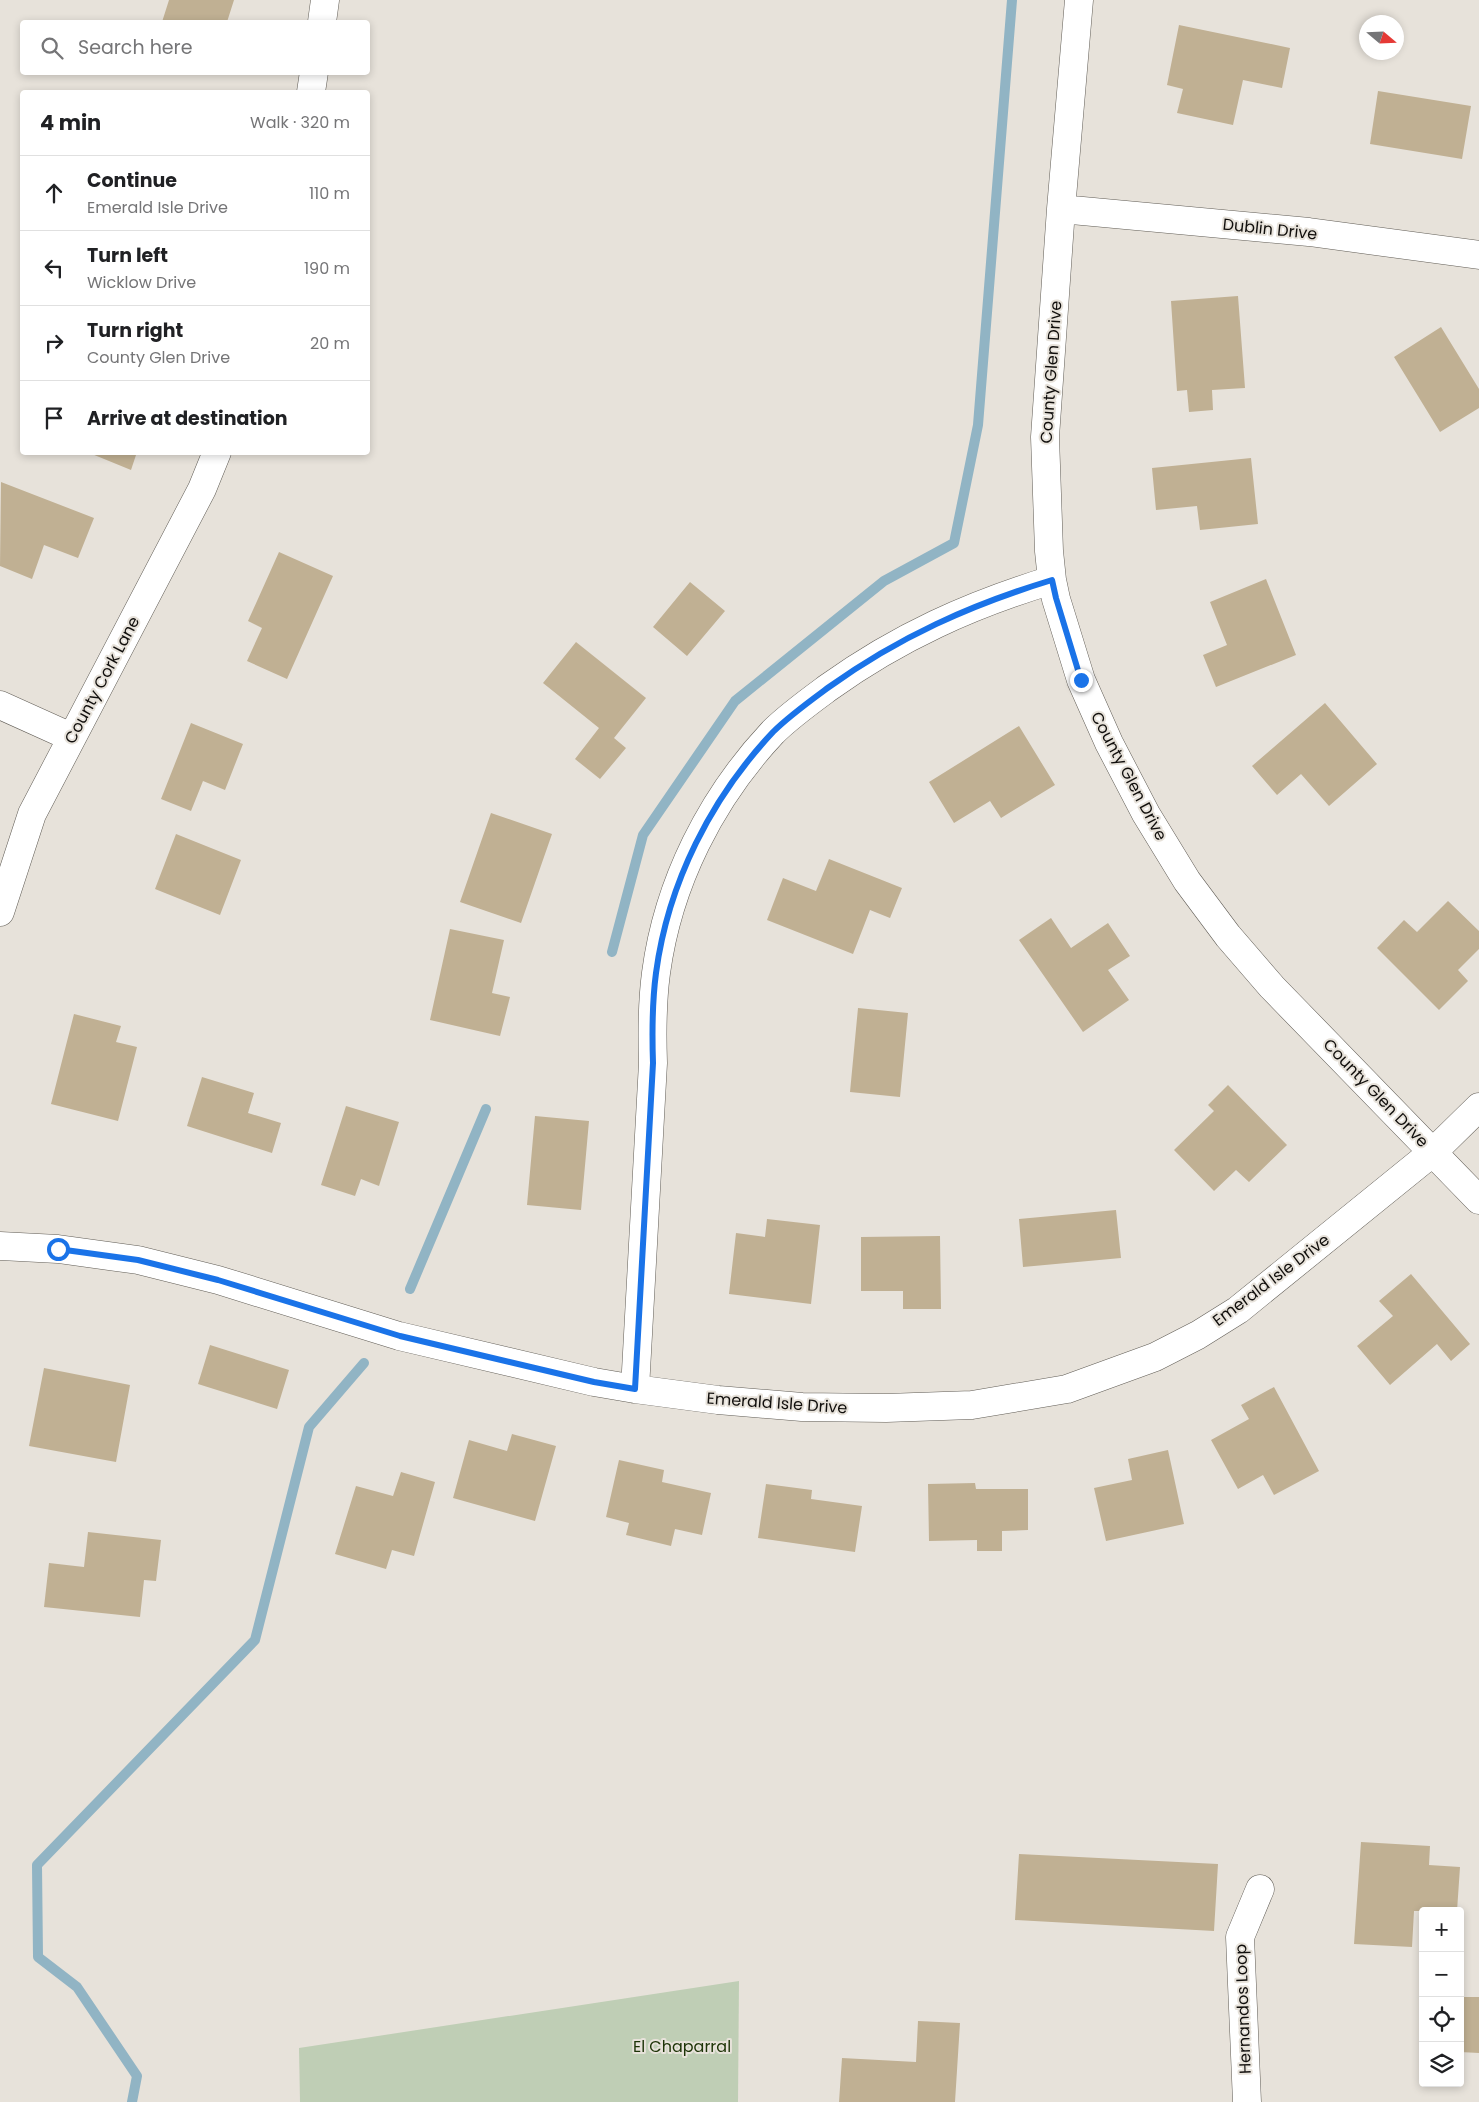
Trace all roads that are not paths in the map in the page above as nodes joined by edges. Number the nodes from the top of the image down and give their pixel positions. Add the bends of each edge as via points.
1 (325, 0) edge
2 (1079, 0) edge
3 (322, 20) edge
4 (314, 75) edge
5 (311, 90) edge
6 (1061, 209) junction
7 (1479, 255) edge
8 (216, 455) edge
9 (1052, 580) junction
10 (0, 705) edge
11 (71, 737) junction
12 (0, 912) edge
13 (1479, 1107) edge
14 (1433, 1152) junction
15 (1479, 1200) edge
16 (0, 1246) edge
17 (635, 1389) junction
18 (1260, 1889) dead end
19 (1247, 2102) edge

1 - 3 street
2 - 6 street, County Glen Drive
4 - 5 street
6 - 7 street, Dublin Drive via 1309,232
6 - 9 street, County Glen Drive via 1045,437 1048,551
8 - 11 street, County Cork Lane via 202,489
9 - 14 street, County Glen Drive via 1072,652 1109,743 1146,814 1187,881 1272,987
9 - 17 street via 985,602 905,639 816,697 774,731 745,766 718,803 696,842 676,892 656,972
10 - 11 street
11 - 12 street, County Cork Lane via 32,814
13 - 14 street, Emerald Isle Drive
14 - 15 street, County Glen Drive
14 - 17 street, Emerald Isle Drive via 1238,1310 1155,1357 1067,1389 972,1405 886,1408 774,1405
16 - 17 street, Emerald Isle Drive via 58,1249 138,1260 218,1280 400,1336
18 - 19 street, Hernandos Loop via 1240,1937

